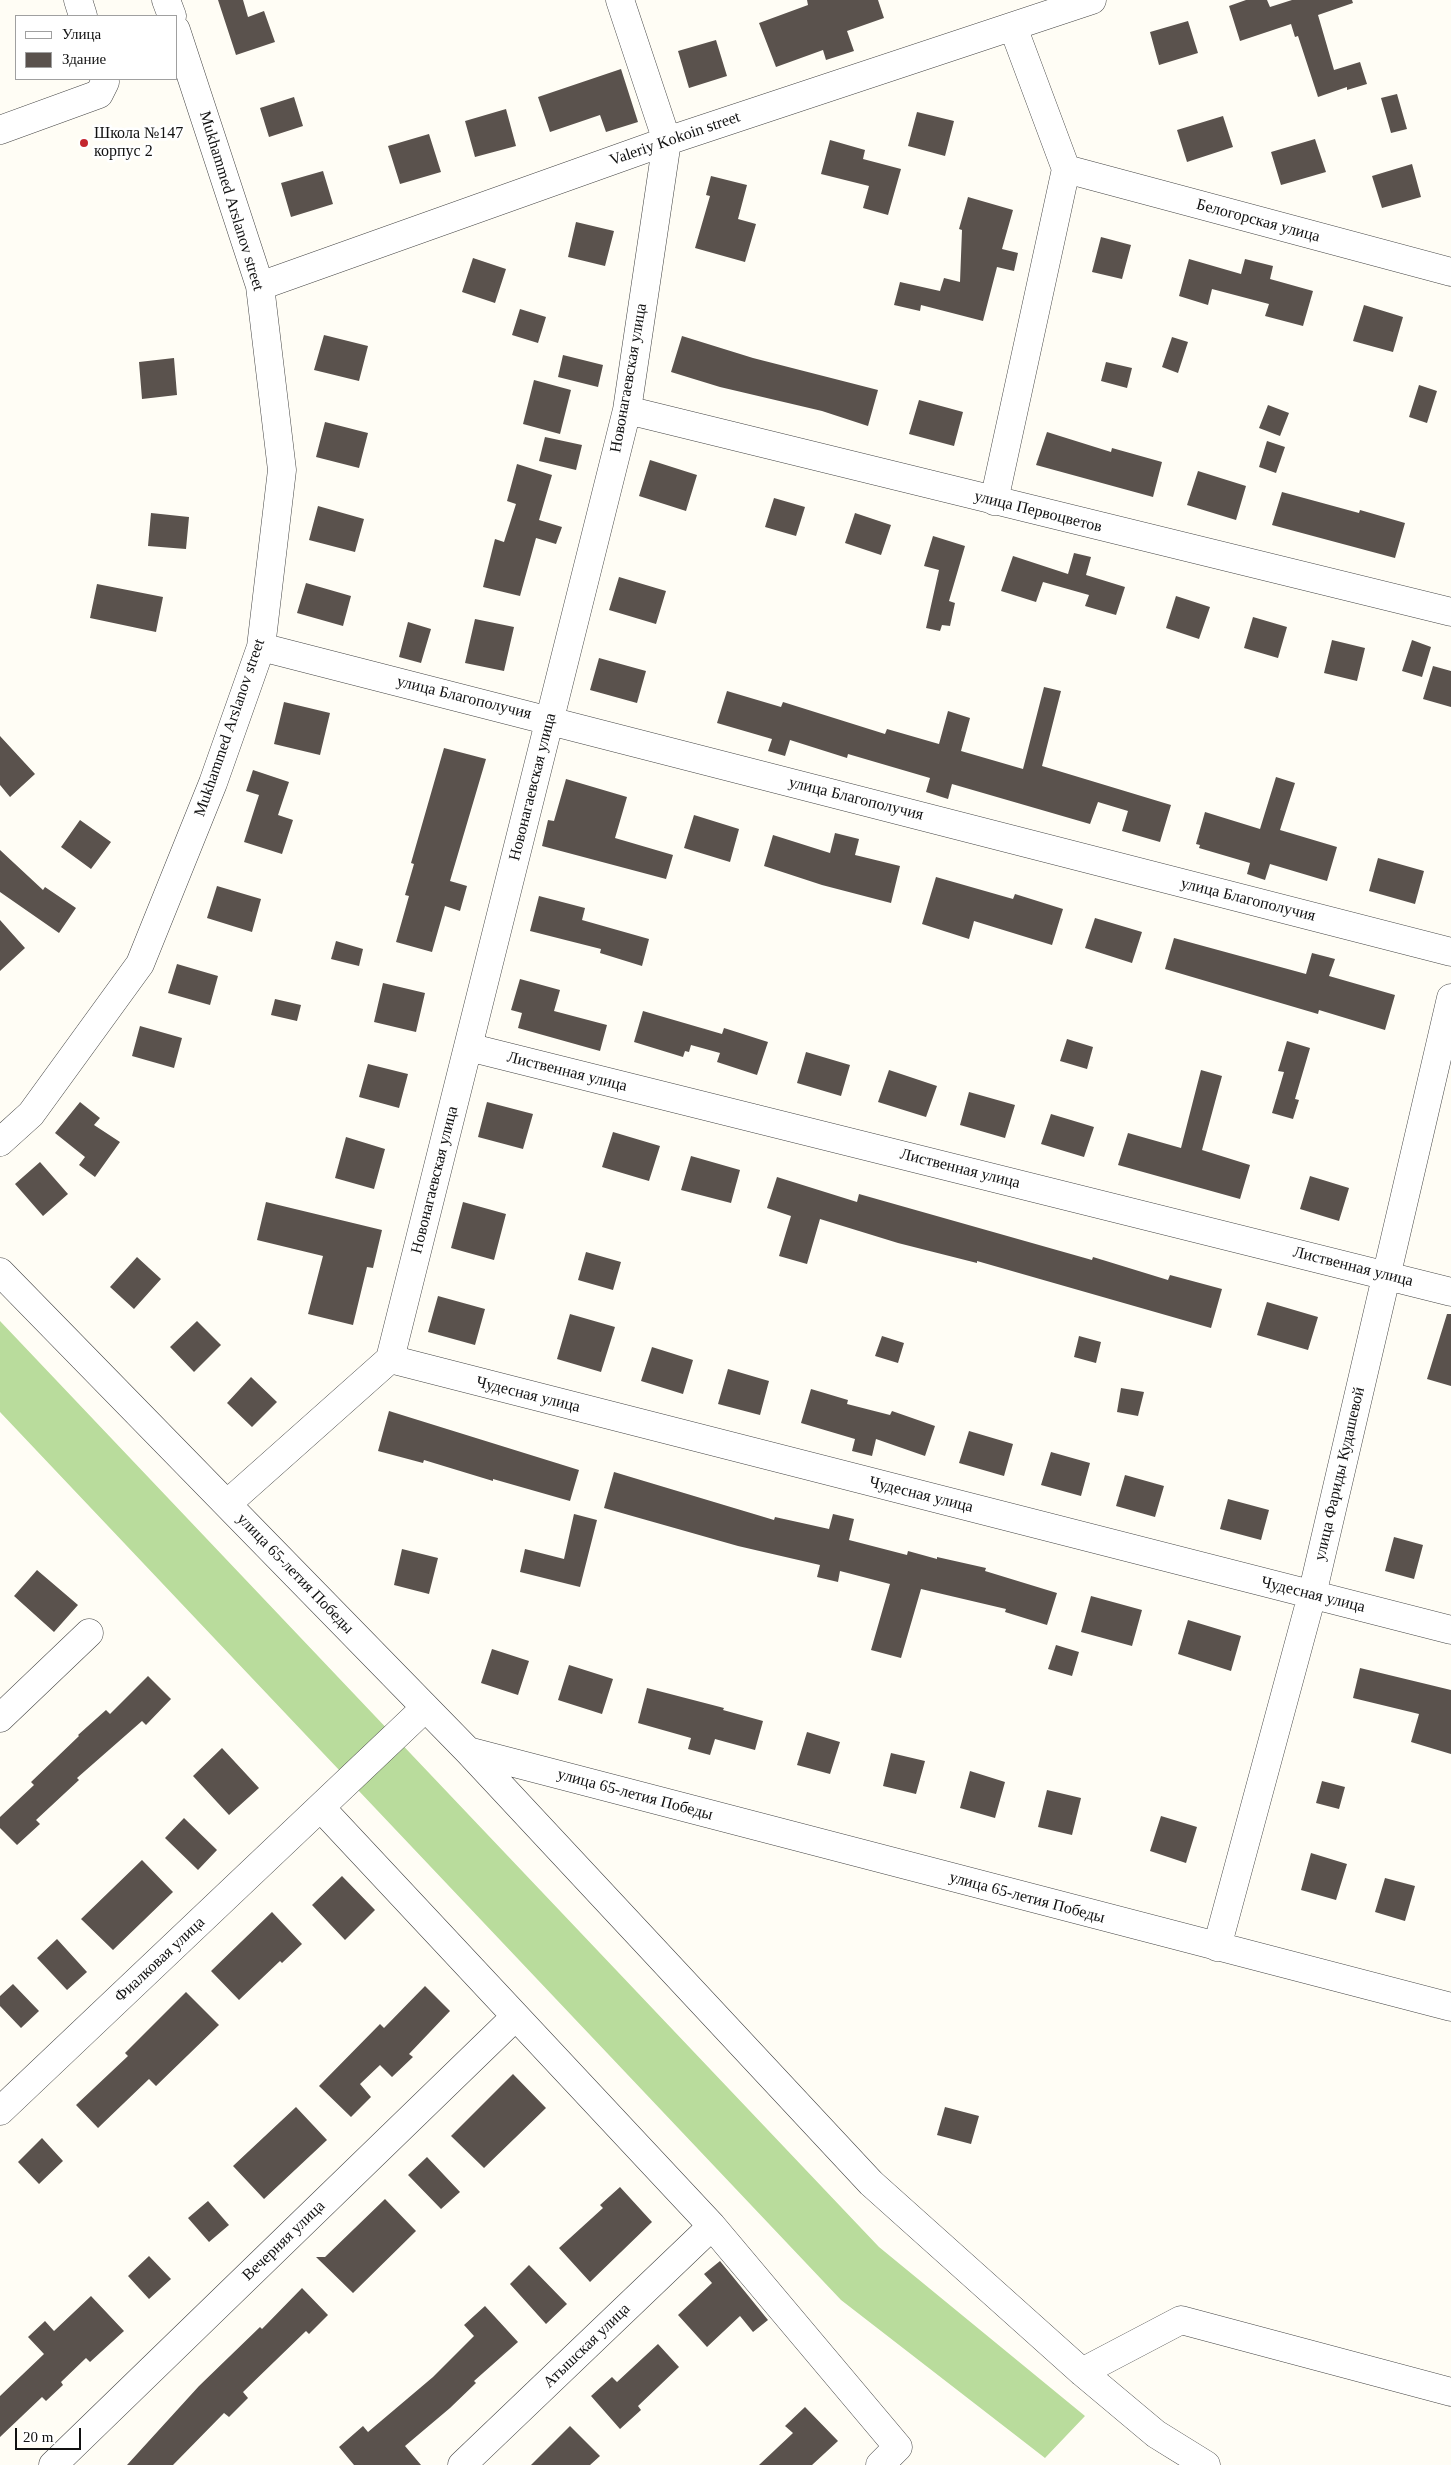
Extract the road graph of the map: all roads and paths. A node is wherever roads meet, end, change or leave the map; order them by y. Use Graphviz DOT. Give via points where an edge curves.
graph roads {
  1 [pos="78,0"];
  2 [pos="166,0"];
  3 [pos="620,0"];
  4 [pos="1092,0"];
  5 [pos="84,15"];
  6 [pos="172,15"];
  7 [pos="1013,26"];
  8 [pos="178,36"];
  9 [pos="104,80"];
  10 [pos="0,130"];
  11 [pos="667,140"];
  12 [pos="1066,169"];
  13 [pos="1451,272"];
  14 [pos="260,286"];
  15 [pos="626,410"];
  16 [pos="994,501"];
  17 [pos="1451,612"];
  18 [pos="261,647"];
  19 [pos="549,720"];
  20 [pos="1451,952"];
  21 [pos="1451,998"];
  22 [pos="468,1047"];
  23 [pos="0,1142"];
  24 [pos="0,1272"];
  25 [pos="1386,1275"];
  26 [pos="1451,1292"];
  27 [pos="390,1359"];
  28 [pos="227,1504"];
  29 [pos="1312,1595"];
  30 [pos="1451,1630"];
  31 [pos="89,1633"];
  32 [pos="425,1708"];
  33 [pos="0,1718"];
  34 [pos="468,1751"];
  35 [pos="321,1808"];
  36 [pos="1217,1948"];
  37 [pos="1451,2007"];
  38 [pos="514,2018"];
  39 [pos="0,2111"];
  40 [pos="712,2226"];
  41 [pos="1082,2372"];
  42 [pos="1451,2392"];
  43 [pos="53,2465"];
  44 [pos="462,2465"];
  45 [pos="880,2465"];
  46 [pos="1206,2465"];
  1 -- 5 [label="street"];
  2 -- 6 [label="street"];
  3 -- 11 [label="street, Новонагаевская улица"];
  4 -- 7 [label="street, Valeriy Kokoin street"];
  7 -- 11 [label="street, Valeriy Kokoin street"];
  7 -- 12 [label="street"];
  8 -- 14 [label="street, Mukhammed Arslanov street"];
  9 -- 10 [label="street" via="99,94"];
  11 -- 14 [label="street, Valeriy Kokoin street"];
  11 -- 15 [label="street, Новонагаевская улица"];
  12 -- 13 [label="street, Белогорская улица"];
  12 -- 16 [label="street"];
  14 -- 18 [label="street, Mukhammed Arslanov street" via="282,470"];
  15 -- 16 [label="street, улица Первоцветов"];
  15 -- 19 [label="street, Новонагаевская улица"];
  16 -- 17 [label="street, улица Первоцветов"];
  18 -- 19 [label="street, улица Благополучия"];
  18 -- 23 [label="street, Mukhammed Arslanov street" via="213,783 140,964 31,1114"];
  19 -- 20 [label="street, улица Благополучия"];
  19 -- 22 [label="street, Новонагаевская улица"];
  21 -- 25 [label="street, улица Фариды Кудашевой"];
  22 -- 25 [label="street, Лиственная улица"];
  22 -- 27 [label="street, Новонагаевская улица"];
  24 -- 28 [label="street, улица 65-летия Победы"];
  25 -- 26 [label="street, Лиственная улица"];
  25 -- 29 [label="street, улица Фариды Кудашевой"];
  27 -- 28 [label="street"];
  27 -- 29 [label="street, Чудесная улица"];
  28 -- 32 [label="street, улица 65-летия Победы"];
  29 -- 30 [label="street, Чудесная улица"];
  29 -- 36 [label="street, улица Фариды Кудашевой"];
  31 -- 33 [label="street"];
  32 -- 34 [label="street, улица 65-летия Победы"];
  32 -- 35 [label="street, Фиалковая улица"];
  34 -- 36 [label="street, улица 65-летия Победы"];
  34 -- 41 [label="street" via="871,2183"];
  35 -- 38 [label="street"];
  35 -- 39 [label="street, Фиалковая улица"];
  36 -- 37 [label="street, улица 65-летия Победы"];
  38 -- 40 [label="street"];
  38 -- 43 [label="street, Вечерняя улица"];
  40 -- 44 [label="street, Атышская улица"];
  40 -- 45 [label="street" via="898,2447"];
  41 -- 42 [label="street" via="1181,2320"];
  41 -- 46 [label="street" via="1156,2434"];
}
